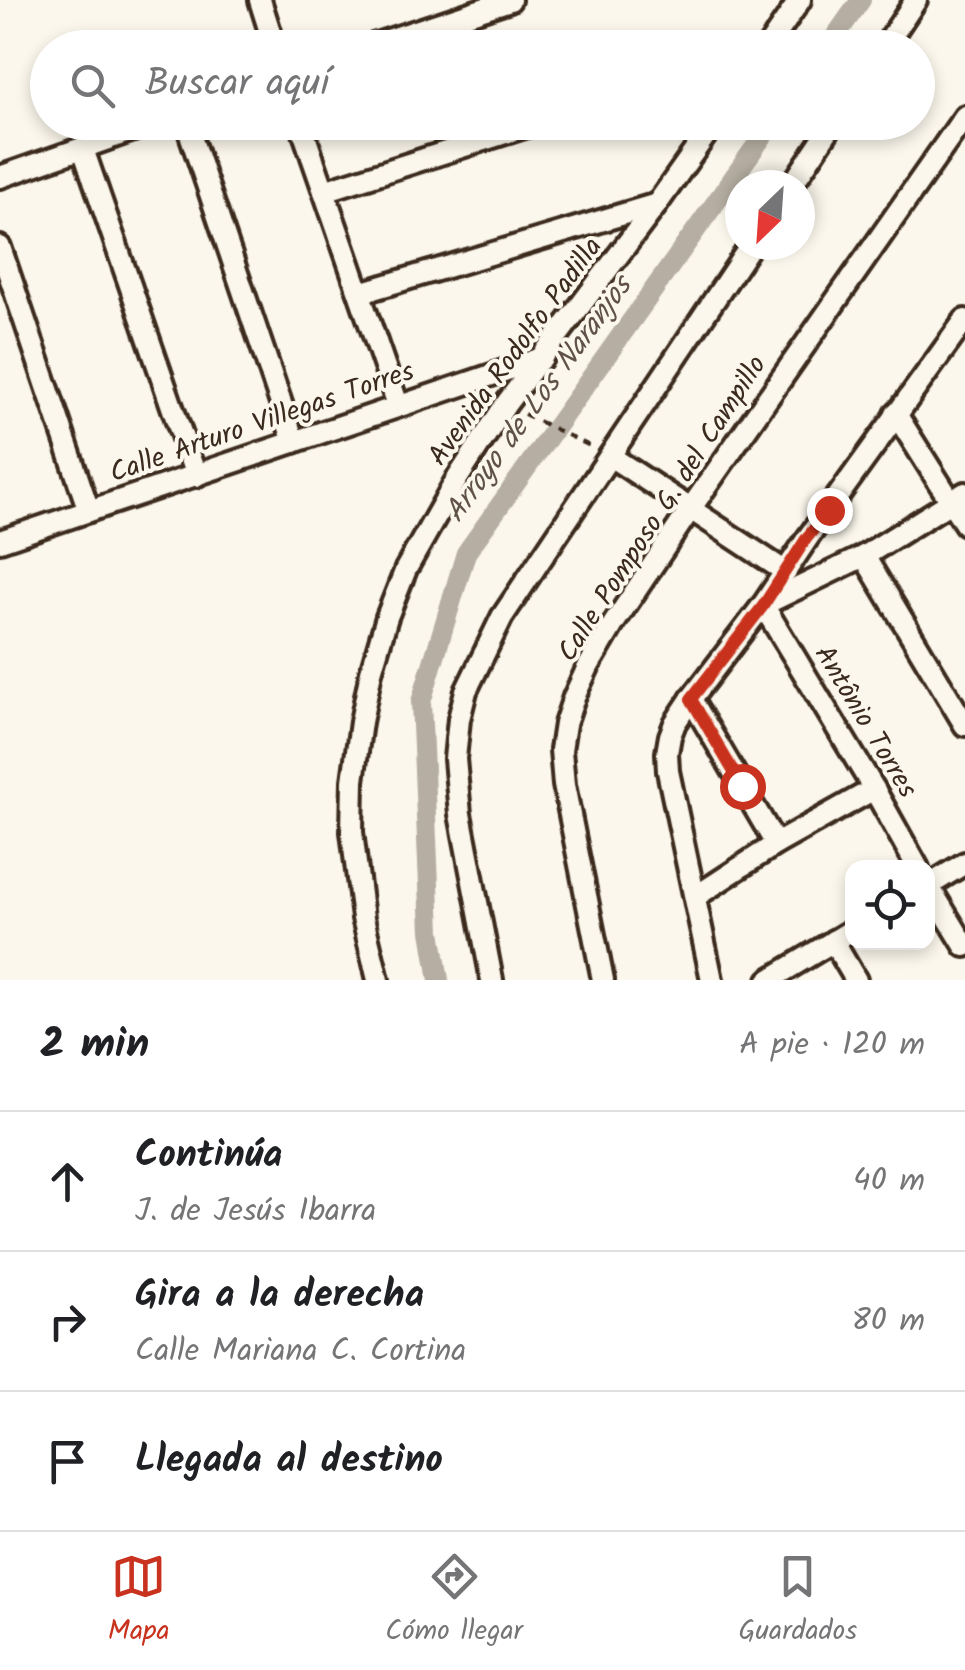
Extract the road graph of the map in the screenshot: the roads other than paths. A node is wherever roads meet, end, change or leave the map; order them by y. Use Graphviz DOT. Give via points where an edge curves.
graph roads {
  1 [pos="260,0"];
  2 [pos="510,0"];
  3 [pos="800,0"];
  4 [pos="916,0"];
  5 [pos="269,30"];
  6 [pos="419,30"];
  7 [pos="779,30"];
  8 [pos="896,30"];
  9 [pos="965,116"];
  10 [pos="107,140"];
  11 [pos="192,140"];
  12 [pos="306,140"];
  13 [pos="484,140"];
  14 [pos="702,140"];
  15 [pos="822,140"];
  16 [pos="82,149"];
  17 [pos="802,170"];
  18 [pos="0,177"];
  19 [pos="324,191"];
  20 [pos="658,204"];
  21 [pos="0,247"];
  22 [pos="742,260"];
  23 [pos="360,293"];
  24 [pos="965,321"];
  25 [pos="542,358"];
  26 [pos="398,405"];
  27 [pos="896,414"];
  28 [pos="294,442"];
  29 [pos="610,456"];
  30 [pos="196,476"];
  31 [pos="958,497"];
  32 [pos="691,508"];
  33 [pos="89,510"];
  34 [pos="965,524"];
  35 [pos="0,541"];
  36 [pos="864,556"];
  37 [pos="786,572"];
  38 [pos="763,606"];
  39 [pos="691,699"];
  40 [pos="965,725"];
  41 [pos="874,789"];
  42 [pos="776,844"];
  43 [pos="914,860"];
  44 [pos="965,863"];
  45 [pos="935,882"];
  46 [pos="695,897"];
  47 [pos="935,897"];
  48 [pos="845,934"];
  49 [pos="833,941"];
  50 [pos="965,946"];
  51 [pos="378,980"];
  52 [pos="492,980"];
  53 [pos="603,980"];
  54 [pos="712,980"];
  55 [pos="768,980"];
  56 [pos="856,980"];
  1 -- 5 [label="street"];
  2 -- 6 [label="street"];
  3 -- 7 [label="street"];
  4 -- 8 [label="street"];
  9 -- 32 [label="street, Calle Pomposo G. del Campillo"];
  10 -- 16 [label="street"];
  11 -- 28 [label="street"];
  12 -- 19 [label="street"];
  13 -- 19 [label="street"];
  14 -- 20 [label="street, Avenida Rodolfo Padilla"];
  15 -- 17 [label="street"];
  16 -- 18 [label="street"];
  16 -- 30 [label="street"];
  19 -- 23 [label="street"];
  20 -- 23 [label="street"];
  20 -- 25 [label="street, Avenida Rodolfo Padilla"];
  21 -- 33 [label="street"];
  22 -- 29 [label="street"];
  23 -- 26 [label="street"];
  24 -- 27 [label="street"];
  25 -- 26 [label="street, Calle Arturo Villegas Torres"];
  25 -- 51 [label="street, Avenida Rodolfo Padilla" via="457,480 406,569 371,672 360,722 352,832"];
  26 -- 28 [label="street, Calle Arturo Villegas Torres"];
  27 -- 31 [label="street"];
  27 -- 37 [label="street"];
  28 -- 30 [label="street, Calle Arturo Villegas Torres"];
  29 -- 32 [label="street"];
  29 -- 52 [label="street" via="502,617 459,719 460,814"];
  30 -- 33 [label="street, Calle Arturo Villegas Torres"];
  31 -- 34 [label="street"];
  31 -- 36 [label="street"];
  32 -- 37 [label="street"];
  32 -- 53 [label="street, Calle Pomposo G. del Campillo" via="588,667 565,724 564,785"];
  33 -- 35 [label="street, Calle Arturo Villegas Torres"];
  36 -- 38 [label="street"];
  36 -- 40 [label="street"];
  37 -- 38 [label="street"];
  38 -- 39 [label="street"];
  38 -- 41 [label="street, Antônio Torres"];
  39 -- 42 [label="street"];
  39 -- 46 [label="street" via="667,753"];
  41 -- 42 [label="street"];
  41 -- 43 [label="street, Antônio Torres"];
  42 -- 46 [label="street"];
  44 -- 45 [label="street"];
  46 -- 54 [label="street"];
  47 -- 50 [label="street"];
  48 -- 49 [label="street"];
  49 -- 55 [label="street"];
  49 -- 56 [label="street"];
}
